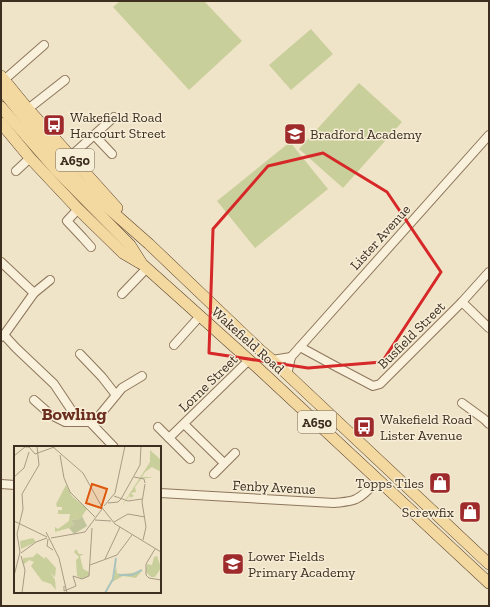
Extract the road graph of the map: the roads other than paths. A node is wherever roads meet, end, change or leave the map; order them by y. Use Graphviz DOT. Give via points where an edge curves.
graph roads {
  1 [pos="44,44"];
  2 [pos="64,80"];
  3 [pos="2,81"];
  4 [pos="1,107"];
  5 [pos="28,109"];
  6 [pos="114,117"];
  7 [pos="1,123"];
  8 [pos="94,135"];
  9 [pos="489,135"];
  10 [pos="112,155"];
  11 [pos="71,156"];
  12 [pos="30,158"];
  13 [pos="16,171"];
  14 [pos="78,209"];
  15 [pos="149,244"];
  16 [pos="91,247"];
  17 [pos="1,262"];
  18 [pos="145,266"];
  19 [pos="489,272"];
  20 [pos="50,280"];
  21 [pos="34,293"];
  22 [pos="122,294"];
  23 [pos="462,302"];
  24 [pos="200,316"];
  25 [pos="489,328"];
  26 [pos="3,336"];
  27 [pos="174,346"];
  28 [pos="300,346"];
  29 [pos="80,354"];
  30 [pos="290,357"];
  31 [pos="249,360"];
  32 [pos="272,360"];
  33 [pos="287,375"];
  34 [pos="142,376"];
  35 [pos="116,395"];
  36 [pos="34,400"];
  37 [pos="462,403"];
  38 [pos="90,422"];
  39 [pos="184,424"];
  40 [pos="489,424"];
  41 [pos="158,428"];
  42 [pos="169,438"];
  43 [pos="113,446"];
  44 [pos="235,452"];
  45 [pos="190,459"];
  46 [pos="224,464"];
  47 [pos="214,474"];
  48 [pos="378,479"];
  49 [pos="1,484"];
  50 [pos="14,485"];
  51 [pos="161,493"];
  52 [pos="489,564"];
  53 [pos="489,583"];
  1 -- 3 [label="street"];
  2 -- 5 [label="street"];
  3 -- 5 [label="main road, A650"];
  3 -- 15 [label="main road, Wakefield Road / A650" via="39,136 81,184"];
  4 -- 18 [label="main road, Wakefield Road / A650" via="56,170 130,245"];
  5 -- 11 [label="main road, A650"];
  6 -- 8 [label="street"];
  7 -- 12 [label="main road"];
  8 -- 10 [label="street"];
  8 -- 11 [label="street"];
  9 -- 28 [label="street, Lister Avenue"];
  11 -- 15 [label="main road, A650"];
  12 -- 13 [label="street"];
  12 -- 14 [label="main road"];
  14 -- 16 [label="street" via="67,221"];
  14 -- 18 [label="main road" via="122,253"];
  15 -- 32 [label="main road, Wakefield Road / A650"];
  17 -- 21 [label="street"];
  18 -- 22 [label="street"];
  18 -- 24 [label="main road, Wakefield Road / A650"];
  19 -- 23 [label="street, Busfield Street"];
  20 -- 21 [label="street"];
  21 -- 26 [label="street"];
  23 -- 25 [label="street"];
  23 -- 28 [label="street, Busfield Street" via="380,384 373,386"];
  24 -- 27 [label="street"];
  24 -- 31 [label="main road, Wakefield Road / A650"];
  26 -- 38 [label="street" via="54,384 74,414"];
  28 -- 30 [label="street, Lister Avenue"];
  29 -- 35 [label="street"];
  30 -- 32 [label="street"];
  30 -- 33 [label="street"];
  31 -- 39 [label="street, Lorne Street"];
  31 -- 48 [label="main road, Wakefield Road / A650"];
  32 -- 33 [label="main road, Wakefield Road / A650"];
  33 -- 52 [label="main road, Wakefield Road / A650"];
  34 -- 35 [label="street" via="122,388"];
  35 -- 38 [label="street" via="99,416"];
  36 -- 38 [label="street" via="51,415 65,422"];
  37 -- 40 [label="street"];
  38 -- 43 [label="street"];
  39 -- 42 [label="street, Lorne Street"];
  39 -- 46 [label="street, Lorne Street"];
  41 -- 42 [label="street"];
  42 -- 45 [label="street"];
  44 -- 46 [label="street"];
  46 -- 47 [label="street"];
  48 -- 51 [label="street, Fenby Avenue" via="357,499 334,503"];
  48 -- 53 [label="main road, Wakefield Road / A650"];
  49 -- 50 [label="street"];
}
